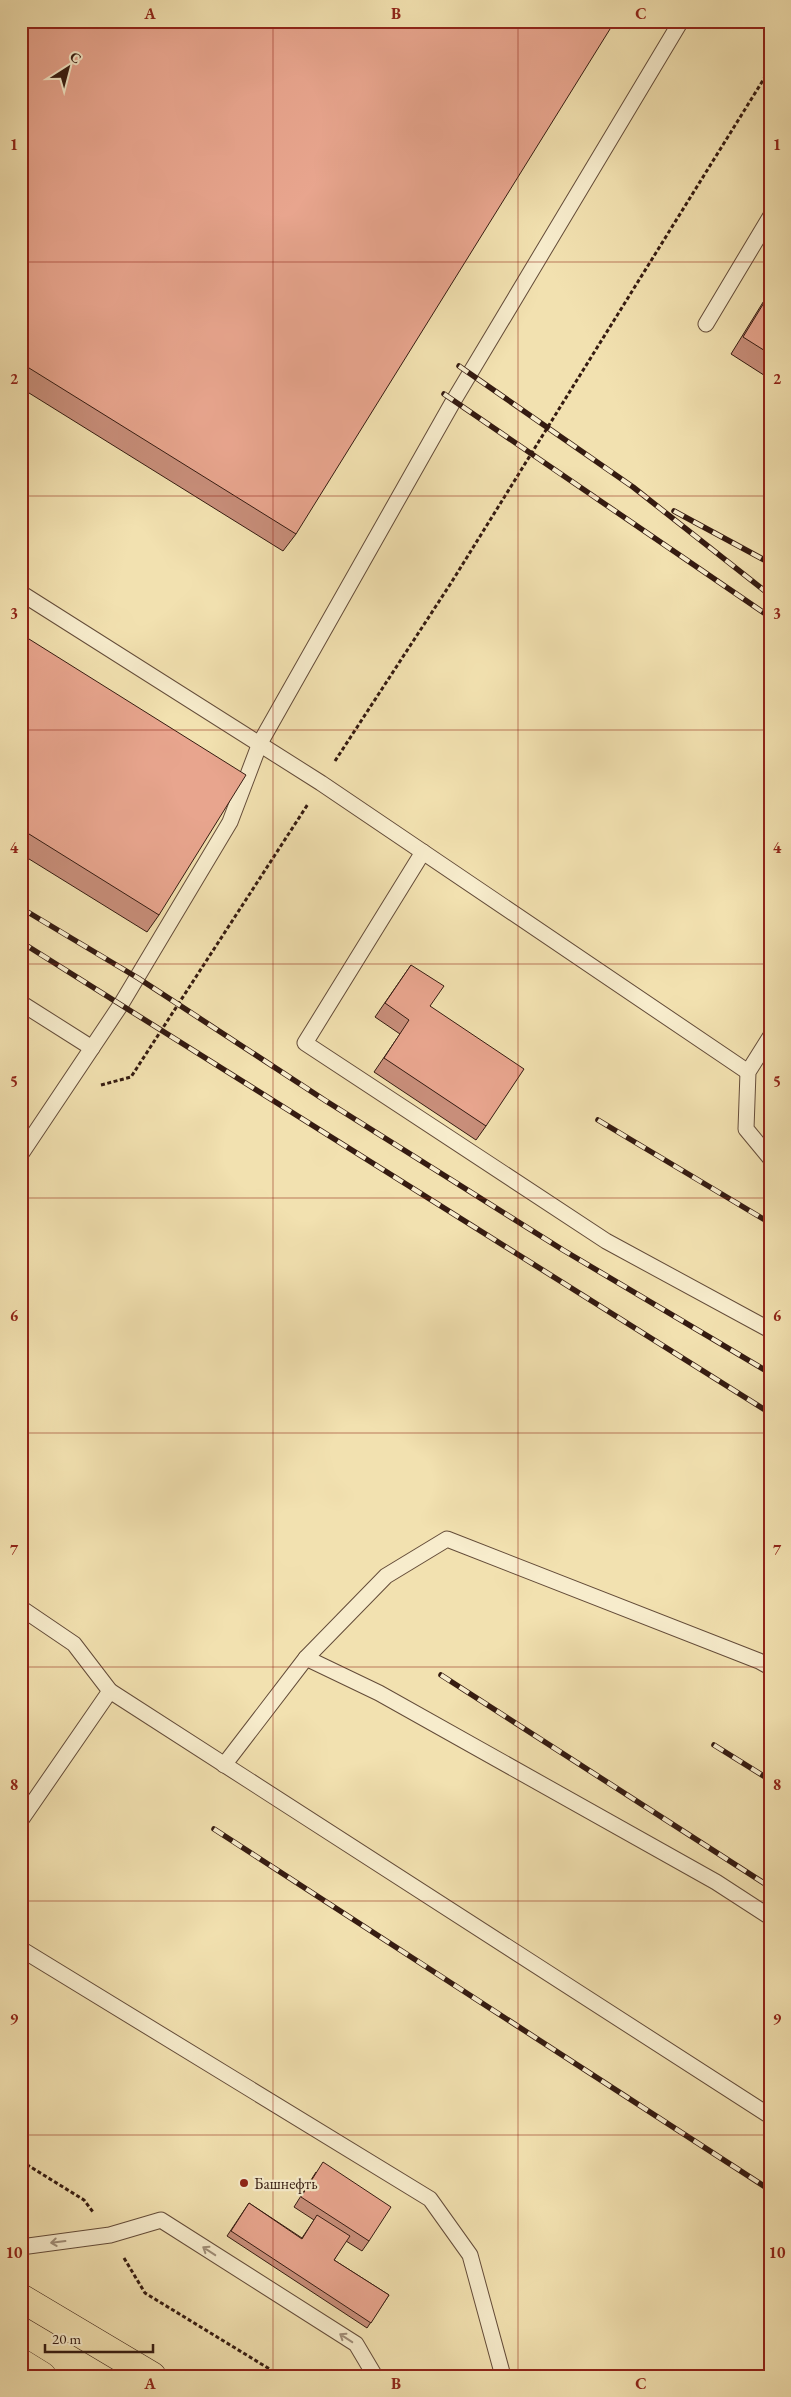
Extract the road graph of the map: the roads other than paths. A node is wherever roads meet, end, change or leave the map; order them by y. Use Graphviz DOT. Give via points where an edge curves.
graph roads {
  1 [pos="681,21"];
  2 [pos="770,217"];
  3 [pos="706,324"];
  4 [pos="21,593"];
  5 [pos="260,743"];
  6 [pos="423,852"];
  7 [pos="21,1003"];
  8 [pos="770,1037"];
  9 [pos="92,1048"];
  10 [pos="748,1072"];
  11 [pos="21,1154"];
  12 [pos="770,1158"];
  13 [pos="770,1330"];
  14 [pos="21,1608"];
  15 [pos="306,1658"];
  16 [pos="770,1667"];
  17 [pos="110,1692"];
  18 [pos="224,1765"];
  19 [pos="21,1820"];
  20 [pos="770,1917"];
  21 [pos="21,1949"];
  22 [pos="770,2116"];
  23 [pos="21,2247"];
  24 [pos="21,2298"];
  25 [pos="21,2363"];
  26 [pos="42,2376"];
  27 [pos="152,2376"];
  28 [pos="375,2376"];
  29 [pos="503,2376"];
  1 -- 5 [label="lane" via="454,400"];
  2 -- 3 [label="lane"];
  4 -- 5 [label="lane"];
  5 -- 6 [label="lane"];
  5 -- 9 [label="lane" via="230,822 138,978"];
  6 -- 10 [label="lane"];
  6 -- 13 [label="lane" via="305,1043 606,1240"];
  7 -- 9 [label="lane"];
  8 -- 10 [label="lane"];
  9 -- 11 [label="lane"];
  10 -- 12 [label="lane" via="746,1129"];
  14 -- 17 [label="lane" via="74,1644"];
  15 -- 16 [label="lane" via="386,1576 447,1539"];
  15 -- 18 [label="lane"];
  15 -- 20 [label="lane" via="379,1693 664,1852"];
  17 -- 18 [label="lane"];
  17 -- 19 [label="lane"];
  18 -- 22 [label="lane"];
  21 -- 29 [label="lane" via="430,2199 470,2255"];
  28 -- 23 [label="lane, one-way" via="356,2344 161,2220 110,2235"];
  24 -- 27 [label="main road"];
  25 -- 26 [label="main road"];
}
